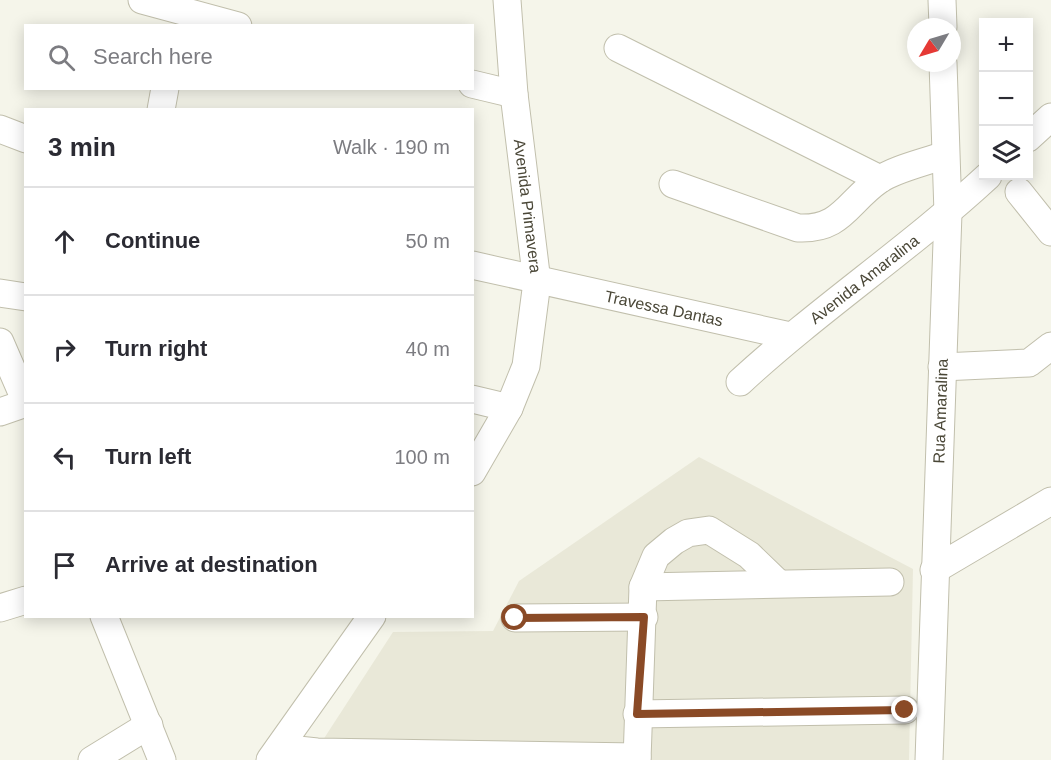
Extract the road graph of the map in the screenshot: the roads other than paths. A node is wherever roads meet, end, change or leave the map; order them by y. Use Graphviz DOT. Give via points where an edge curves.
graph roads {
  1 [pos="142,0"];
  2 [pos="507,0"];
  3 [pos="942,0"];
  4 [pos="943,18"];
  5 [pos="182,19"];
  6 [pos="222,24"];
  7 [pos="618,48"];
  8 [pos="943,72"];
  9 [pos="474,84"];
  10 [pos="165,90"];
  11 [pos="514,94"];
  12 [pos="161,108"];
  13 [pos="1051,117"];
  14 [pos="0,129"];
  15 [pos="1033,134"];
  16 [pos="24,138"];
  17 [pos="944,155"];
  18 [pos="880,179"];
  19 [pos="984,180"];
  20 [pos="673,184"];
  21 [pos="1019,192"];
  22 [pos="948,213"];
  23 [pos="1051,232"];
  24 [pos="474,266"];
  25 [pos="537,282"];
  26 [pos="0,293"];
  27 [pos="24,297"];
  28 [pos="790,336"];
  29 [pos="0,342"];
  30 [pos="1051,346"];
  31 [pos="942,367"];
  32 [pos="740,382"];
  33 [pos="24,398"];
  34 [pos="474,399"];
  35 [pos="24,404"];
  36 [pos="509,408"];
  37 [pos="0,412"];
  38 [pos="474,469"];
  39 [pos="1051,501"];
  40 [pos="934,570"];
  41 [pos="890,582"];
  42 [pos="778,583"];
  43 [pos="643,587"];
  44 [pos="24,601"];
  45 [pos="0,608"];
  46 [pos="644,617"];
  47 [pos="118,618"];
  48 [pos="371,618"];
  49 [pos="515,618"];
  50 [pos="905,710"];
  51 [pos="637,714"];
  52 [pos="149,725"];
  53 [pos="275,754"];
  54 [pos="637,759"];
  55 [pos="92,760"];
  56 [pos="162,760"];
  57 [pos="930,760"];
  1 -- 5 [label="street"];
  2 -- 11 [label="street, Avenida Primavera"];
  3 -- 4 [label="street"];
  5 -- 6 [label="street"];
  7 -- 18 [label="street"];
  8 -- 17 [label="street, Rua Amaralina"];
  9 -- 11 [label="street"];
  10 -- 12 [label="street"];
  11 -- 25 [label="street, Avenida Primavera"];
  13 -- 15 [label="street"];
  14 -- 16 [label="street"];
  17 -- 18 [label="street"];
  17 -- 22 [label="street, Rua Amaralina"];
  18 -- 20 [label="street" via="837,218 818,229 798,228"];
  19 -- 22 [label="street, Avenida Amaralina"];
  21 -- 23 [label="street"];
  22 -- 28 [label="street, Avenida Amaralina"];
  22 -- 31 [label="street, Rua Amaralina"];
  24 -- 25 [label="street, Travessa Dantas"];
  25 -- 28 [label="street, Travessa Dantas"];
  25 -- 36 [label="street, Avenida Primavera" via="526,366"];
  26 -- 27 [label="street"];
  28 -- 32 [label="street, Avenida Amaralina"];
  29 -- 33 [label="street"];
  30 -- 31 [label="street" via="1029,363"];
  31 -- 40 [label="street, Rua Amaralina"];
  34 -- 36 [label="street"];
  35 -- 37 [label="street"];
  36 -- 38 [label="street, Avenida Primavera"];
  39 -- 40 [label="street"];
  40 -- 57 [label="street, Rua Amaralina"];
  41 -- 42 [label="street"];
  42 -- 43 [label="street"];
  42 -- 43 [label="street" via="749,555 709,530 688,532 656,556"];
  43 -- 46 [label="street"];
  44 -- 45 [label="street"];
  46 -- 49 [label="street"];
  46 -- 51 [label="street"];
  47 -- 52 [label="street"];
  48 -- 53 [label="street"];
  50 -- 51 [label="street"];
  51 -- 54 [label="street"];
  52 -- 55 [label="street"];
  52 -- 56 [label="street"];
  53 -- 54 [label="street"];
}
